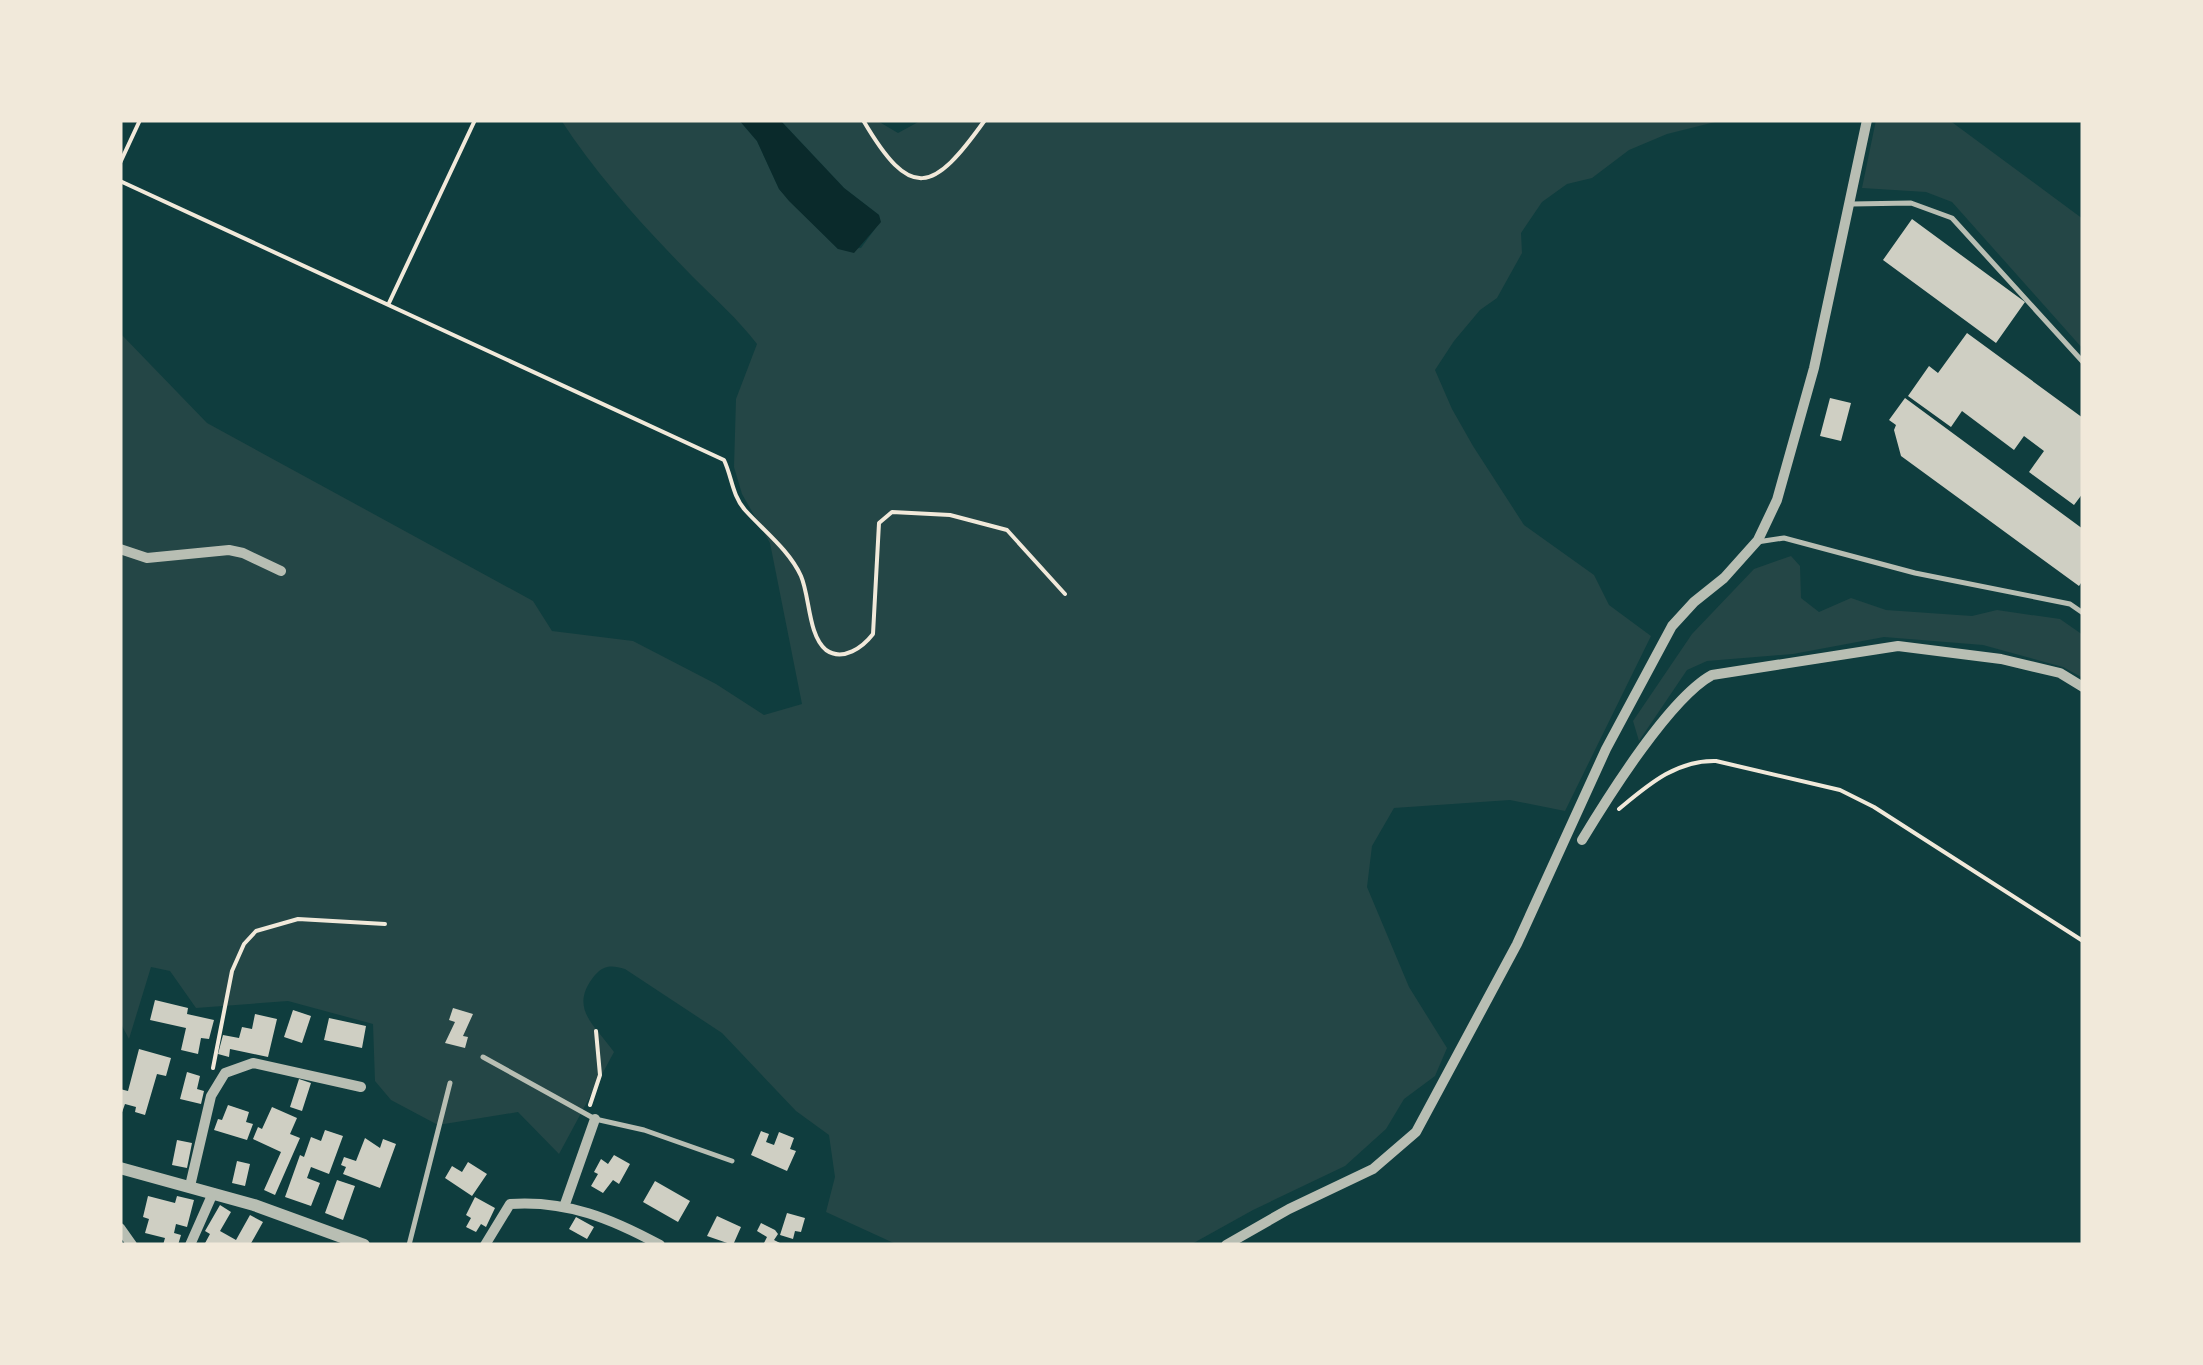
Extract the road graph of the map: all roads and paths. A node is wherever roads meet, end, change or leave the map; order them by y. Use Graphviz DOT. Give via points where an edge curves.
graph roads {
  1 [pos="140,120"];
  2 [pos="475,120"];
  3 [pos="863,120"];
  4 [pos="984,120"];
  5 [pos="1867,120"];
  6 [pos="120,163"];
  7 [pos="120,181"];
  8 [pos="1850,204"];
  9 [pos="389,303"];
  10 [pos="2083,362"];
  11 [pos="1755,542"];
  12 [pos="120,549"];
  13 [pos="281,572"];
  14 [pos="1066,594"];
  15 [pos="2083,613"];
  16 [pos="2083,686"];
  17 [pos="1609,818"];
  18 [pos="1582,840"];
  19 [pos="384,924"];
  20 [pos="2083,940"];
  21 [pos="596,1031"];
  22 [pos="482,1057"];
  23 [pos="217,1082"];
  24 [pos="450,1083"];
  25 [pos="361,1086"];
  26 [pos="590,1116"];
  27 [pos="732,1160"];
  28 [pos="120,1168"];
  29 [pos="190,1186"];
  30 [pos="214,1193"];
  31 [pos="564,1207"];
  32 [pos="120,1228"];
  33 [pos="132,1245"];
  34 [pos="190,1245"];
  35 [pos="364,1245"];
  36 [pos="408,1245"];
  37 [pos="485,1245"];
  38 [pos="660,1245"];
  39 [pos="1226,1245"];
  1 -- 6 [label="path"];
  2 -- 9 [label="path"];
  3 -- 4 [label="path" via="912,179 932,177 954,160"];
  5 -- 8 [label="street"];
  7 -- 9 [label="path"];
  8 -- 10 [label="lane" via="1911,202 1952,218"];
  8 -- 11 [label="street" via="1777,500"];
  9 -- 14 [label="path" via="724,460 742,508 802,577 818,636 837,654 852,652 873,634 879,523 892,512 950,515 1007,530"];
  11 -- 15 [label="lane" via="1784,538 1914,574 2070,604"];
  11 -- 39 [label="street" via="1672,626 1656,653 1517,944 1416,1132 1373,1169"];
  12 -- 13 [label="street" via="148,558 230,550"];
  16 -- 18 [label="street" via="2060,673 2001,659 1898,646 1712,675 1697,683 1646,745"];
  17 -- 20 [label="path" via="1649,784 1697,760 1840,790"];
  19 -- 23 [label="path" via="298,919 256,931 232,970 213,1052"];
  21 -- 26 [label="path" via="600,1076"];
  22 -- 26 [label="lane"];
  23 -- 25 [label="street" via="253,1063"];
  23 -- 29 [label="street"];
  24 -- 36 [label="lane"];
  26 -- 27 [label="lane"];
  26 -- 31 [label="street"];
  28 -- 29 [label="street"];
  29 -- 30 [label="street"];
  30 -- 34 [label="street"];
  30 -- 35 [label="street"];
  31 -- 37 [label="street" via="510,1204"];
  31 -- 38 [label="street" via="613,1220"];
  32 -- 33 [label="street"];
}
